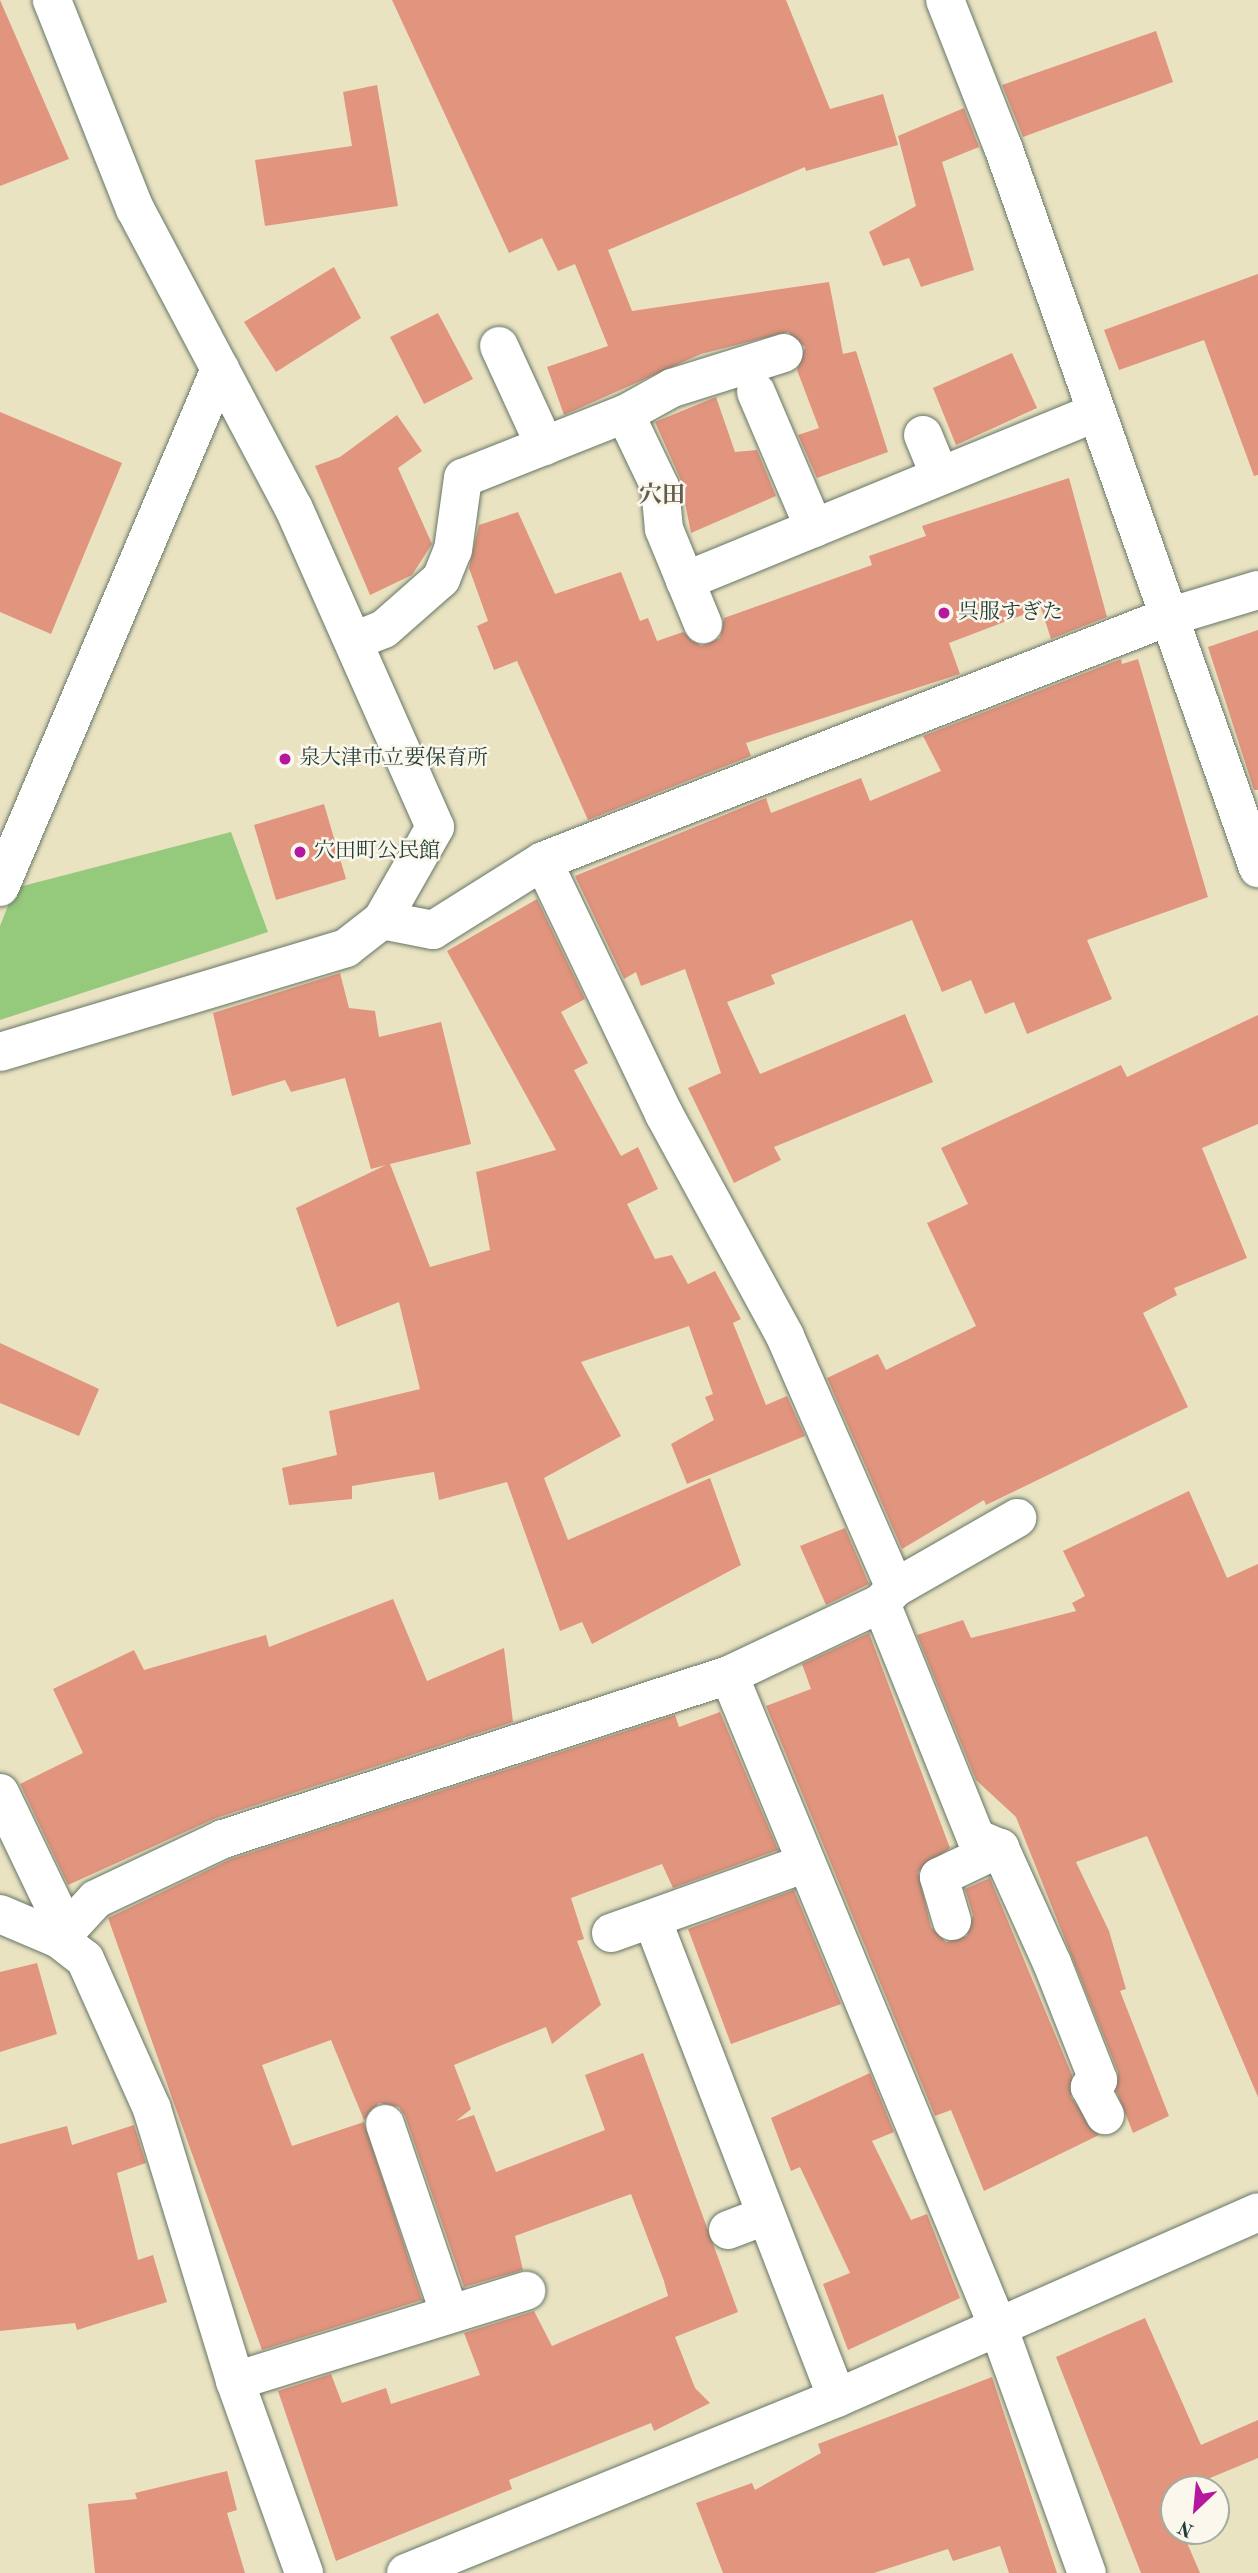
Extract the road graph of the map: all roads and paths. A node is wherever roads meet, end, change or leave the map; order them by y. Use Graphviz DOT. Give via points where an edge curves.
graph roads {
  1 [pos="52,0"];
  2 [pos="945,0"];
  3 [pos="499,346"];
  4 [pos="784,353"];
  5 [pos="220,369"];
  6 [pos="757,392"];
  7 [pos="1095,413"];
  8 [pos="625,414"];
  9 [pos="923,435"];
  10 [pos="545,446"];
  11 [pos="940,476"];
  12 [pos="814,528"];
  13 [pos="685,581"];
  14 [pos="1258,590"];
  15 [pos="1165,618"];
  16 [pos="703,624"];
  17 [pos="354,641"];
  18 [pos="543,861"];
  19 [pos="1258,868"];
  20 [pos="0,887"];
  21 [pos="382,920"];
  22 [pos="0,1052"];
  23 [pos="1017,1518"];
  24 [pos="888,1595"];
  25 [pos="729,1675"];
  26 [pos="0,1793"];
  27 [pos="1000,1848"];
  28 [pos="806,1863"];
  29 [pos="0,1914"];
  30 [pos="652,1919"];
  31 [pos="952,1921"];
  32 [pos="611,1933"];
  33 [pos="59,1939"];
  34 [pos="1105,2115"];
  35 [pos="385,2124"];
  36 [pos="1258,2212"];
  37 [pos="765,2216"];
  38 [pos="728,2231"];
  39 [pos="526,2291"];
  40 [pos="449,2312"];
  41 [pos="999,2329"];
  42 [pos="235,2381"];
  43 [pos="837,2398"];
  44 [pos="304,2573"];
  45 [pos="407,2573"];
  46 [pos="1087,2573"];
  1 -- 5 [label="street" via="135,209"];
  2 -- 7 [label="street"];
  3 -- 10 [label="street"];
  4 -- 8 [label="street" via="672,388"];
  5 -- 17 [label="street"];
  5 -- 20 [label="street"];
  6 -- 12 [label="street"];
  7 -- 11 [label="street"];
  7 -- 15 [label="street"];
  8 -- 10 [label="street"];
  8 -- 13 [label="street" via="660,487 664,529"];
  9 -- 11 [label="street"];
  10 -- 17 [label="street" via="463,478 453,550 441,579 384,629"];
  11 -- 12 [label="street"];
  12 -- 13 [label="street"];
  13 -- 16 [label="street"];
  14 -- 15 [label="street"];
  15 -- 18 [label="street"];
  15 -- 19 [label="street"];
  17 -- 21 [label="street" via="435,827"];
  18 -- 21 [label="street" via="433,930"];
  18 -- 24 [label="street" via="664,1114 785,1336"];
  21 -- 22 [label="street" via="346,948"];
  23 -- 24 [label="street"];
  24 -- 25 [label="street"];
  24 -- 27 [label="street" via="976,1838"];
  25 -- 28 [label="street"];
  25 -- 33 [label="street" via="223,1839 96,1899"];
  26 -- 33 [label="street" via="55,1908"];
  27 -- 31 [label="street" via="939,1877"];
  27 -- 34 [label="street" via="1052,1963 1098,2080 1090,2087"];
  28 -- 30 [label="street"];
  28 -- 41 [label="street"];
  29 -- 33 [label="street"];
  30 -- 32 [label="street"];
  30 -- 37 [label="street"];
  33 -- 42 [label="street" via="85,1959 152,2109"];
  35 -- 40 [label="street"];
  36 -- 41 [label="street"];
  37 -- 38 [label="street"];
  37 -- 43 [label="street"];
  39 -- 40 [label="street"];
  40 -- 42 [label="street"];
  41 -- 43 [label="street"];
  41 -- 46 [label="street"];
  42 -- 44 [label="street"];
  43 -- 45 [label="street"];
}
